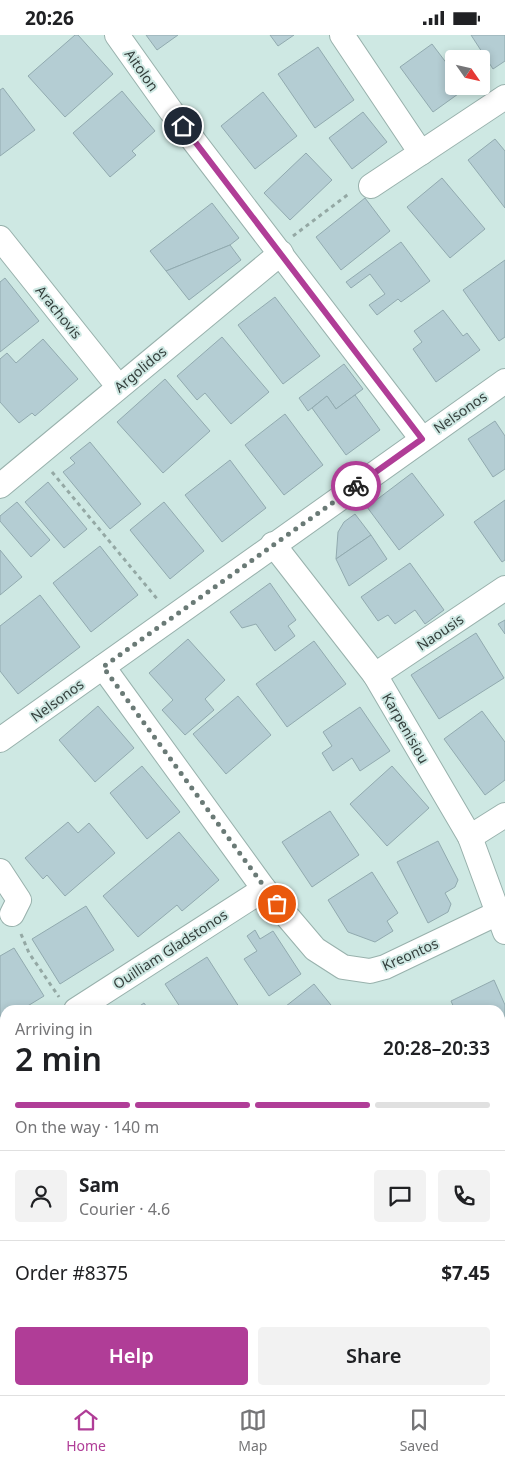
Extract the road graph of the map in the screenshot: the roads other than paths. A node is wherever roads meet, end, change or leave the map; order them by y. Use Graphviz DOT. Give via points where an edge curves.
graph roads {
  1 [pos="117,35"];
  2 [pos="342,35"];
  3 [pos="505,97"];
  4 [pos="421,153"];
  5 [pos="371,187"];
  6 [pos="0,239"];
  7 [pos="279,250"];
  8 [pos="505,381"];
  9 [pos="118,386"];
  10 [pos="422,439"];
  11 [pos="0,486"];
  12 [pos="273,544"];
  13 [pos="505,588"];
  14 [pos="103,667"];
  15 [pos="375,675"];
  16 [pos="0,740"];
  17 [pos="505,815"];
  18 [pos="470,837"];
  19 [pos="0,871"];
  20 [pos="264,889"];
  21 [pos="12,914"];
  22 [pos="502,922"];
  23 [pos="71,1005"];
  1 -- 7 [label="street, Aitolon" via="171,111"];
  2 -- 4 [label="street"];
  3 -- 4 [label="street"];
  4 -- 5 [label="street"];
  6 -- 9 [label="street, Arachovis"];
  7 -- 9 [label="street, Argolidos"];
  7 -- 10 [label="street, Aitolon"];
  8 -- 10 [label="street, Nelsonos"];
  9 -- 11 [label="street, Argolidos"];
  10 -- 12 [label="street, Nelsonos"];
  12 -- 14 [label="street, Nelsonos"];
  12 -- 15 [label="street, Karpenisiou"];
  13 -- 15 [label="street, Naousis"];
  14 -- 16 [label="street, Nelsonos"];
  14 -- 20 [label="street, Kreontos"];
  15 -- 18 [label="street, Karpenisiou"];
  17 -- 18 [label="street"];
  18 -- 22 [label="street, Karpenisiou"];
  19 -- 21 [label="street" via="19,900"];
  20 -- 22 [label="street, Kreontos" via="315,949 343,967 358,970 385,967"];
  20 -- 23 [label="street, Ouilliam Gladstonos"];
}
